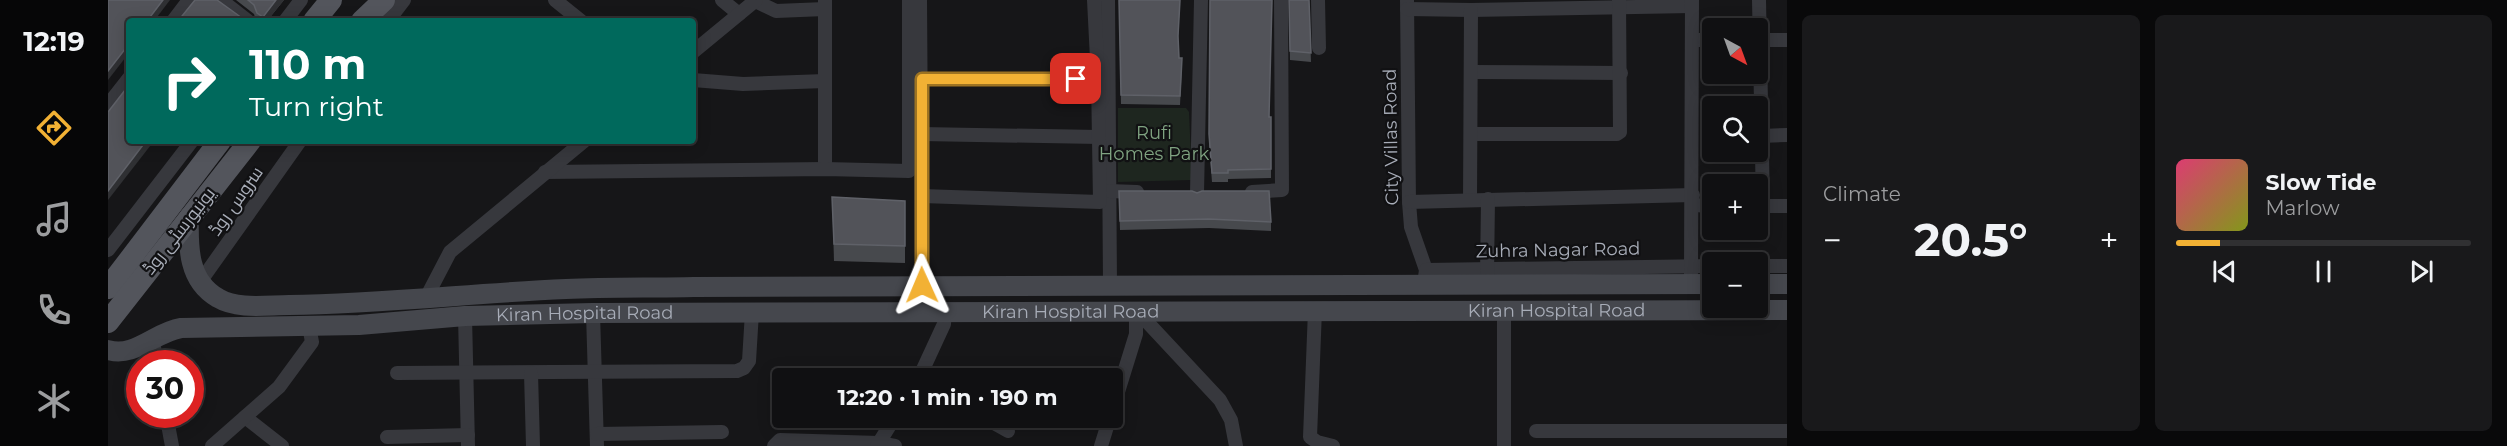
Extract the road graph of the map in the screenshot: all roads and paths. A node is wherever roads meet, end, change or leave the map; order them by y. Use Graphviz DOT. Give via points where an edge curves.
graph roads {
  1 [pos="189,0"];
  2 [pos="221,0"];
  3 [pos="301,0"];
  4 [pos="331,0"];
  5 [pos="384,0"];
  6 [pos="404,0"];
  7 [pos="555,0"];
  8 [pos="722,0"];
  9 [pos="756,0"];
  10 [pos="909,0"];
  11 [pos="920,0"];
  12 [pos="1094,0"];
  13 [pos="1108,0"];
  14 [pos="1201,0"];
  15 [pos="1281,0"];
  16 [pos="1318,0"];
  17 [pos="1759,0"];
  18 [pos="1692,3"];
  19 [pos="825,4"];
  20 [pos="1407,4"];
  21 [pos="1619,4"];
  22 [pos="1471,10"];
  23 [pos="740,14"];
  24 [pos="175,18"];
  25 [pos="244,18"];
  26 [pos="287,18"];
  27 [pos="316,18"];
  28 [pos="365,18"];
  29 [pos="390,18"];
  30 [pos="577,18"];
  31 [pos="1759,18"];
  32 [pos="1692,40"];
  33 [pos="1702,40"];
  34 [pos="1768,40"];
  35 [pos="1787,40"];
  36 [pos="1319,48"];
  37 [pos="696,50"];
  38 [pos="1471,72"];
  39 [pos="1621,73"];
  40 [pos="922,79"];
  41 [pos="1098,79"];
  42 [pos="696,80"];
  43 [pos="825,81"];
  44 [pos="126,82"];
  45 [pos="108,105"];
  46 [pos="921,134"];
  47 [pos="1471,134"];
  48 [pos="1787,135"];
  49 [pos="1768,136"];
  50 [pos="1099,137"];
  51 [pos="190,144"];
  52 [pos="218,144"];
  53 [pos="248,144"];
  54 [pos="298,144"];
  55 [pos="580,144"];
  56 [pos="825,169"];
  57 [pos="545,172"];
  58 [pos="1109,191"];
  59 [pos="1153,192"];
  60 [pos="1198,192"];
  61 [pos="1233,192"];
  62 [pos="922,196"];
  63 [pos="1470,199"];
  64 [pos="1488,199"];
  65 [pos="1693,200"];
  66 [pos="1409,202"];
  67 [pos="1702,203"];
  68 [pos="1768,206"];
  69 [pos="1787,206"];
  70 [pos="189,217"];
  71 [pos="108,250"];
  72 [pos="1768,266"];
  73 [pos="1787,266"];
  74 [pos="1702,270"];
  75 [pos="1691,275"];
  76 [pos="1487,276"];
  77 [pos="1425,277"];
  78 [pos="1702,280"];
  79 [pos="200,282"];
  80 [pos="1768,284"];
  81 [pos="1787,284"];
  82 [pos="922,285"];
  83 [pos="1110,285"];
  84 [pos="108,288"];
  85 [pos="567,289"];
  86 [pos="426,298"];
  87 [pos="1136,310"];
  88 [pos="1315,310"];
  89 [pos="1504,310"];
  90 [pos="1787,310"];
  91 [pos="945,311"];
  92 [pos="752,312"];
  93 [pos="593,313"];
  94 [pos="568,314"];
  95 [pos="465,316"];
  96 [pos="108,322"];
  97 [pos="309,326"];
  98 [pos="150,340"];
  99 [pos="108,350"];
  100 [pos="155,350"];
  101 [pos="924,368"];
  102 [pos="595,371"];
  103 [pos="397,373"];
  104 [pos="467,373"];
  105 [pos="531,374"];
  106 [pos="1123,376"];
  107 [pos="244,417"];
  108 [pos="169,428"];
  109 [pos="888,428"];
  110 [pos="1003,428"];
  111 [pos="1107,428"];
  112 [pos="1008,431"];
  113 [pos="1536,431"];
  114 [pos="1787,431"];
  115 [pos="722,432"];
  116 [pos="387,437"];
  117 [pos="1635,439"];
  118 [pos="1723,439"];
  119 [pos="597,440"];
  120 [pos="468,441"];
  121 [pos="878,444"];
  122 [pos="172,446"];
  123 [pos="212,446"];
  124 [pos="282,446"];
  125 [pos="532,446"];
  126 [pos="774,446"];
  127 [pos="895,446"];
  128 [pos="1101,446"];
  129 [pos="1236,446"];
  130 [pos="1333,446"];
  131 [pos="1504,446"];
  1 -- 24 [label="street"];
  2 -- 25 [label="street"];
  3 -- 26 [label="street"];
  4 -- 27 [label="main road"];
  5 -- 28 [label="main road"];
  6 -- 29 [label="street"];
  7 -- 30 [label="street"];
  8 -- 23 [label="street"];
  9 -- 19 [label="street" via="776,11"];
  9 -- 23 [label="street"];
  10 -- 56 [label="street" via="909,171"];
  11 -- 40 [label="street"];
  12 -- 41 [label="street"];
  13 -- 58 [label="street"];
  14 -- 60 [label="street"];
  15 -- 61 [label="street" via="1282,190"];
  16 -- 36 [label="street"];
  17 -- 31 [label="street"];
  18 -- 21 [label="street"];
  18 -- 32 [label="street"];
  19 -- 43 [label="street"];
  20 -- 22 [label="street"];
  20 -- 66 [label="street, City Villas Road"];
  21 -- 22 [label="street"];
  21 -- 39 [label="street"];
  22 -- 38 [label="street"];
  23 -- 37 [label="street"];
  32 -- 33 [label="street"];
  32 -- 65 [label="street"];
  34 -- 35 [label="street"];
  38 -- 39 [label="street"];
  38 -- 47 [label="street"];
  39 -- 47 [label="street" via="1621,129 1617,134"];
  40 -- 41 [label="street"];
  40 -- 46 [label="street"];
  41 -- 50 [label="street"];
  42 -- 43 [label="street" via="743,84"];
  43 -- 56 [label="street"];
  44 -- 45 [label="street"];
  46 -- 50 [label="street"];
  46 -- 62 [label="street"];
  47 -- 63 [label="street"];
  48 -- 49 [label="street"];
  50 -- 62 [label="street" via="1100,202"];
  51 -- 71 [label="street"];
  52 -- 84 [label="main road, یونیورسٹی روڈ"];
  53 -- 70 [label="main road, یونیورسٹی روڈ"];
  54 -- 79 [label="street, سروس روڈ"];
  55 -- 57 [label="street"];
  56 -- 57 [label="street"];
  57 -- 86 [label="street" via="450,252"];
  58 -- 59 [label="street"];
  58 -- 83 [label="street"];
  62 -- 82 [label="street"];
  63 -- 64 [label="street"];
  63 -- 66 [label="street"];
  64 -- 65 [label="street"];
  64 -- 76 [label="street"];
  65 -- 67 [label="street"];
  65 -- 75 [label="street"];
  66 -- 77 [label="street, City Villas Road" via="1411,228"];
  68 -- 69 [label="street"];
  70 -- 79 [label="main road" via="190,258"];
  70 -- 96 [label="main road, یونیورسٹی روڈ"];
  72 -- 73 [label="street"];
  74 -- 75 [label="street"];
  75 -- 76 [label="main road, Kiran Hospital Road"];
  75 -- 78 [label="main road, Kiran Hospital Road"];
  76 -- 77 [label="main road, Kiran Hospital Road"];
  77 -- 83 [label="main road, Kiran Hospital Road"];
  79 -- 86 [label="main road, Kiran Hospital Road" via="216,297 239,305"];
  80 -- 81 [label="main road"];
  82 -- 83 [label="main road, Kiran Hospital Road"];
  82 -- 85 [label="main road, Kiran Hospital Road"];
  85 -- 86 [label="main road, Kiran Hospital Road"];
  85 -- 94 [label="main road"];
  87 -- 88 [label="main road, Kiran Hospital Road"];
  87 -- 91 [label="main road, Kiran Hospital Road"];
  87 -- 106 [label="street" via="1136,334"];
  87 -- 129 [label="street" via="1220,400 1231,420"];
  88 -- 89 [label="main road, Kiran Hospital Road"];
  88 -- 130 [label="street" via="1310,437"];
  89 -- 90 [label="main road, Kiran Hospital Road"];
  89 -- 131 [label="street"];
  91 -- 92 [label="main road, Kiran Hospital Road"];
  91 -- 101 [label="street" via="944,324"];
  92 -- 93 [label="main road, Kiran Hospital Road"];
  92 -- 102 [label="street" via="748,361 737,371"];
  93 -- 94 [label="main road, Kiran Hospital Road"];
  93 -- 102 [label="street"];
  94 -- 95 [label="main road, Kiran Hospital Road"];
  95 -- 97 [label="main road, Kiran Hospital Road"];
  95 -- 104 [label="street"];
  97 -- 98 [label="main road, Kiran Hospital Road" via="181,328"];
  97 -- 107 [label="street" via="312,342 279,387"];
  98 -- 99 [label="main road, Kiran Hospital Road" via="126,352"];
  98 -- 100 [label="street"];
  102 -- 105 [label="street"];
  102 -- 119 [label="street"];
  103 -- 104 [label="street"];
  104 -- 105 [label="street"];
  104 -- 120 [label="street"];
  105 -- 125 [label="street"];
  107 -- 123 [label="street"];
  107 -- 124 [label="street"];
  108 -- 122 [label="street"];
  109 -- 121 [label="street"];
  110 -- 112 [label="street"];
  111 -- 128 [label="street"];
  113 -- 117 [label="street"];
  114 -- 118 [label="street"];
  115 -- 119 [label="street"];
  116 -- 120 [label="street"];
  117 -- 118 [label="street"];
  121 -- 126 [label="street" via="780,441"];
  121 -- 127 [label="street"];
}
